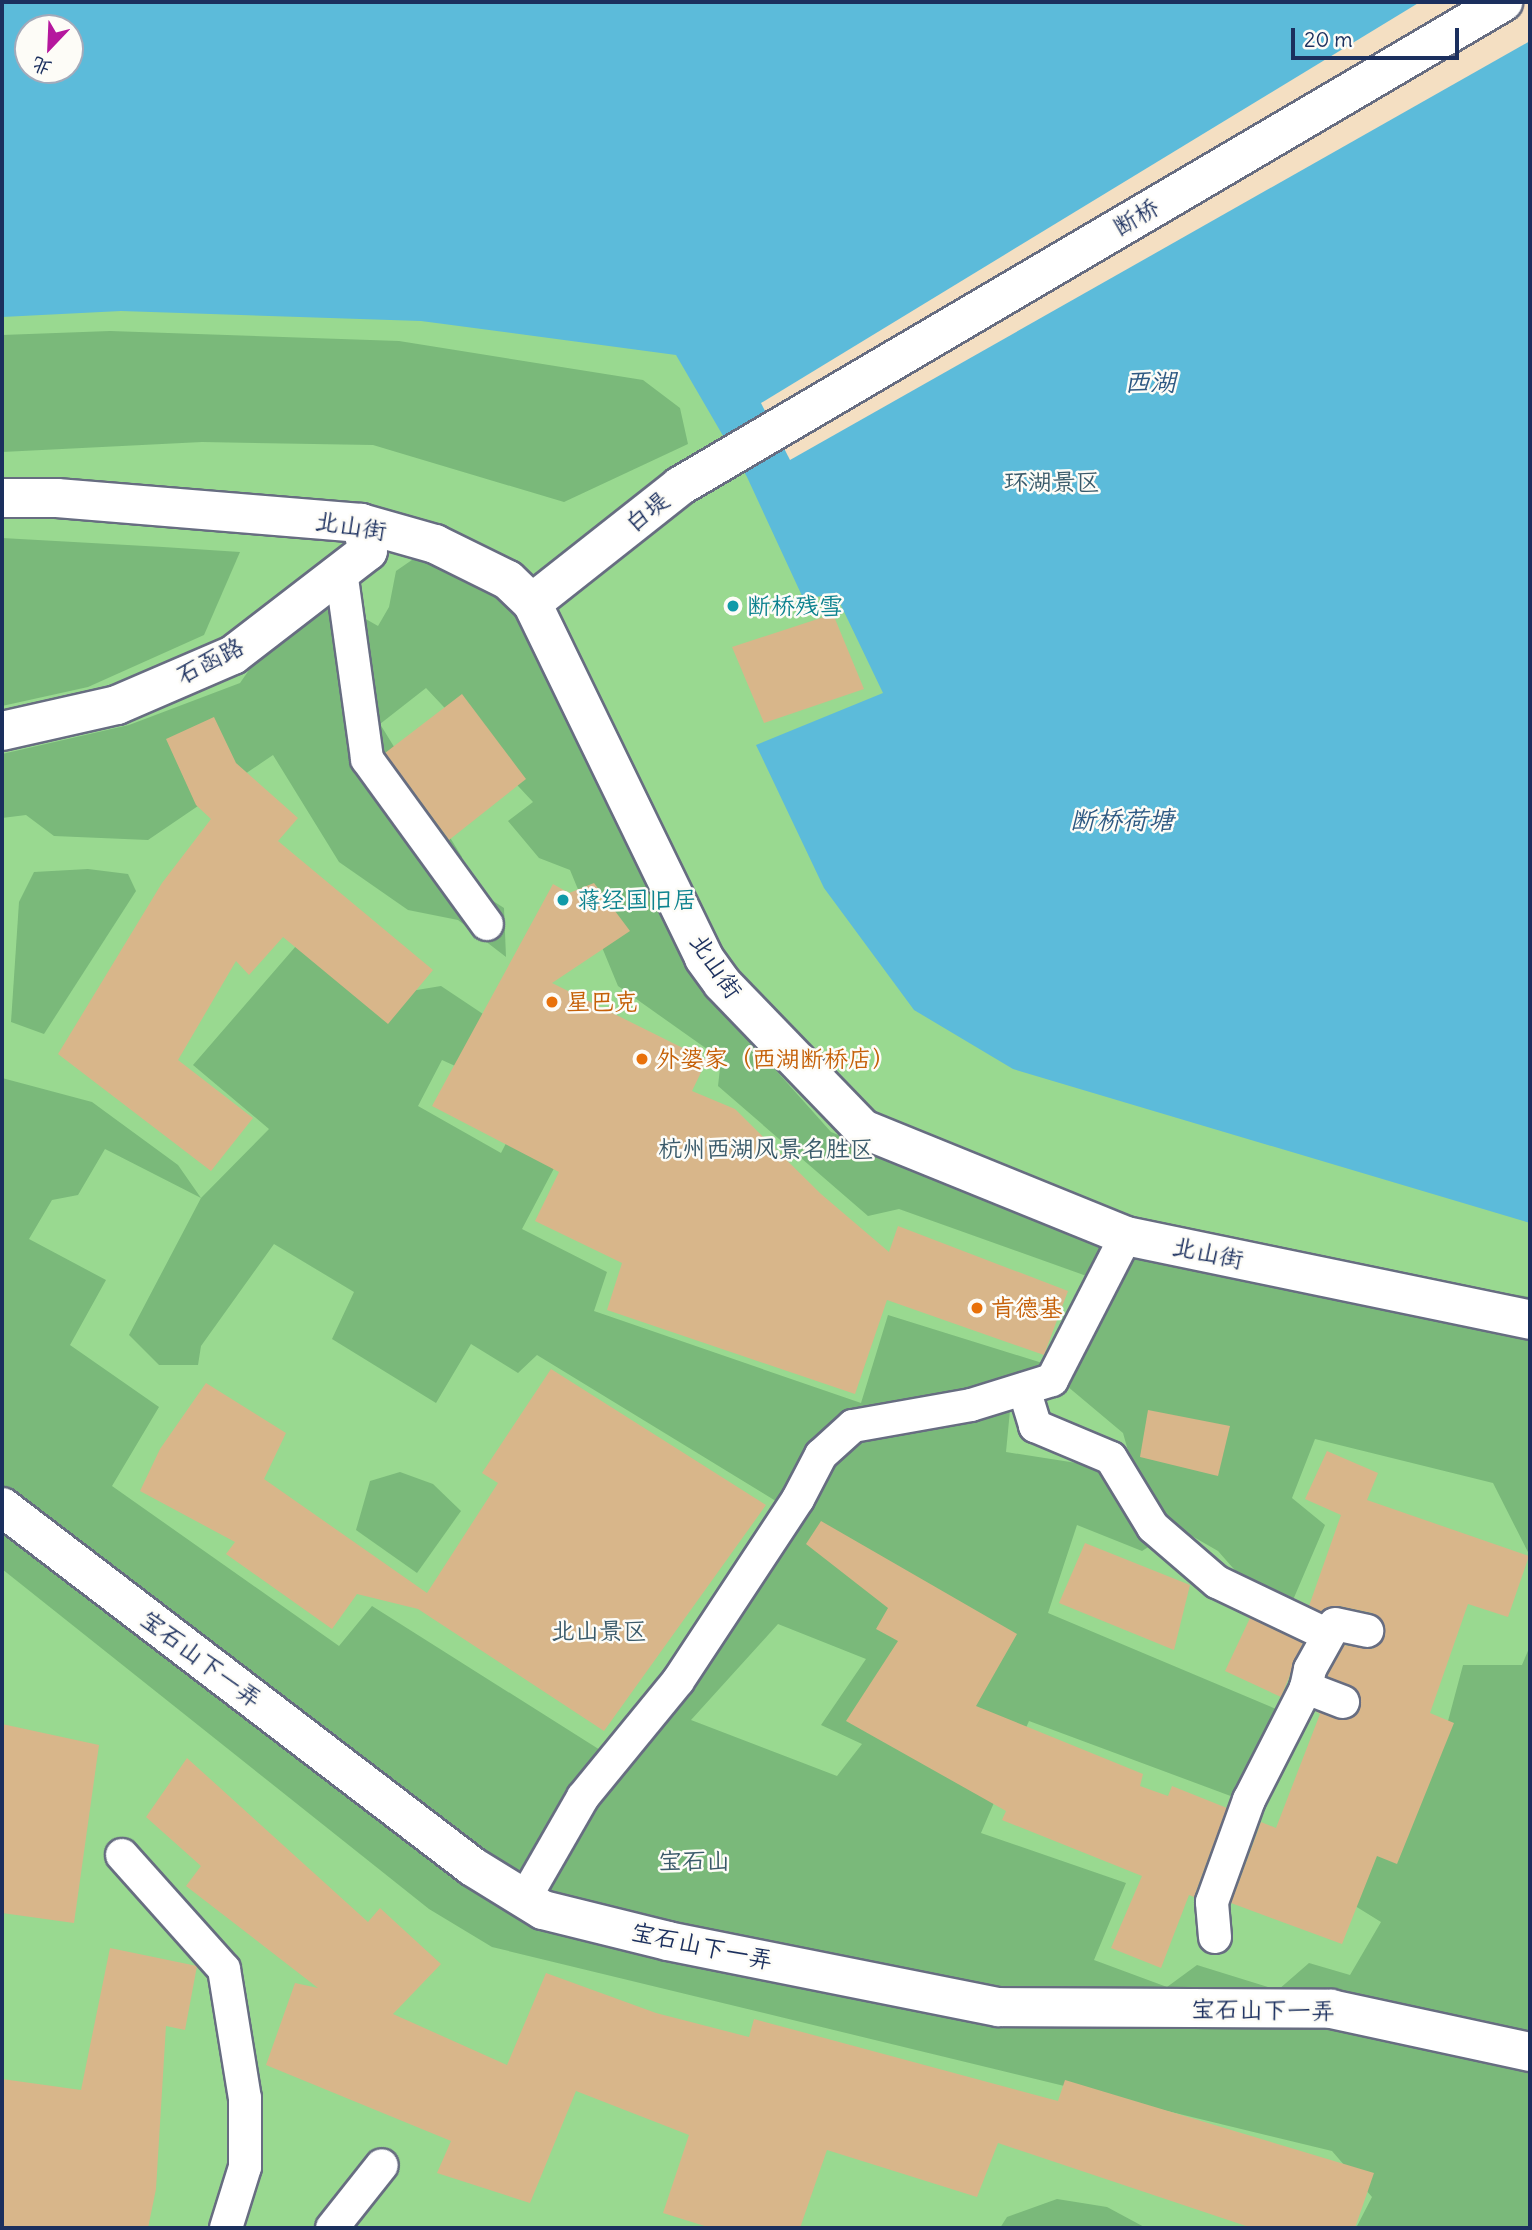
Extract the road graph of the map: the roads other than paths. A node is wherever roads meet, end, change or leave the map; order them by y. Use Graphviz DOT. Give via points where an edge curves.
graph roads {
  1 [pos="1503,2"];
  2 [pos="769,432"];
  3 [pos="2,498"];
  4 [pos="361,523"];
  5 [pos="341,571"];
  6 [pos="532,603"];
  7 [pos="2,731"];
  8 [pos="487,924"];
  9 [pos="1125,1236"];
  10 [pos="1530,1320"];
  11 [pos="1024,1389"];
  12 [pos="2,1507"];
  13 [pos="1367,1630"];
  14 [pos="1326,1634"];
  15 [pos="1306,1688"];
  16 [pos="1343,1702"];
  17 [pos="121,1854"];
  18 [pos="525,1898"];
  19 [pos="1215,1937"];
  20 [pos="1530,2052"];
  21 [pos="382,2165"];
  22 [pos="226,2228"];
  23 [pos="332,2228"];
  1 -- 2 [label="street, 断桥"];
  2 -- 6 [label="street, 白堤" via="680,486"];
  3 -- 4 [label="street, 北山街" via="57,498"];
  4 -- 5 [label="street, 石函路" via="368,551"];
  4 -- 6 [label="street, 北山街" via="435,544 508,580"];
  5 -- 7 [label="street, 石函路" via="233,655 117,705"];
  5 -- 8 [label="lane" via="367,759"];
  6 -- 9 [label="street, 北山街" via="704,958 722,983 863,1129"];
  9 -- 10 [label="street, 北山街"];
  9 -- 11 [label="lane" via="1052,1380"];
  11 -- 14 [label="lane" via="1035,1426 1111,1458 1153,1527 1217,1582"];
  11 -- 18 [label="lane" via="971,1405 853,1426 821,1455 798,1499 678,1681 583,1797"];
  12 -- 18 [label="street, 宝石山下一弄" via="473,1867"];
  13 -- 14 [label="lane" via="1335,1624"];
  14 -- 15 [label="lane"];
  15 -- 16 [label="lane"];
  15 -- 19 [label="lane" via="1249,1800 1212,1902"];
  17 -- 22 [label="lane" via="224,1969 246,2098 245,2167"];
  18 -- 20 [label="street, 宝石山下一弄" via="543,1910 668,1941 998,2007 1331,2008"];
  21 -- 23 [label="lane"];
}
